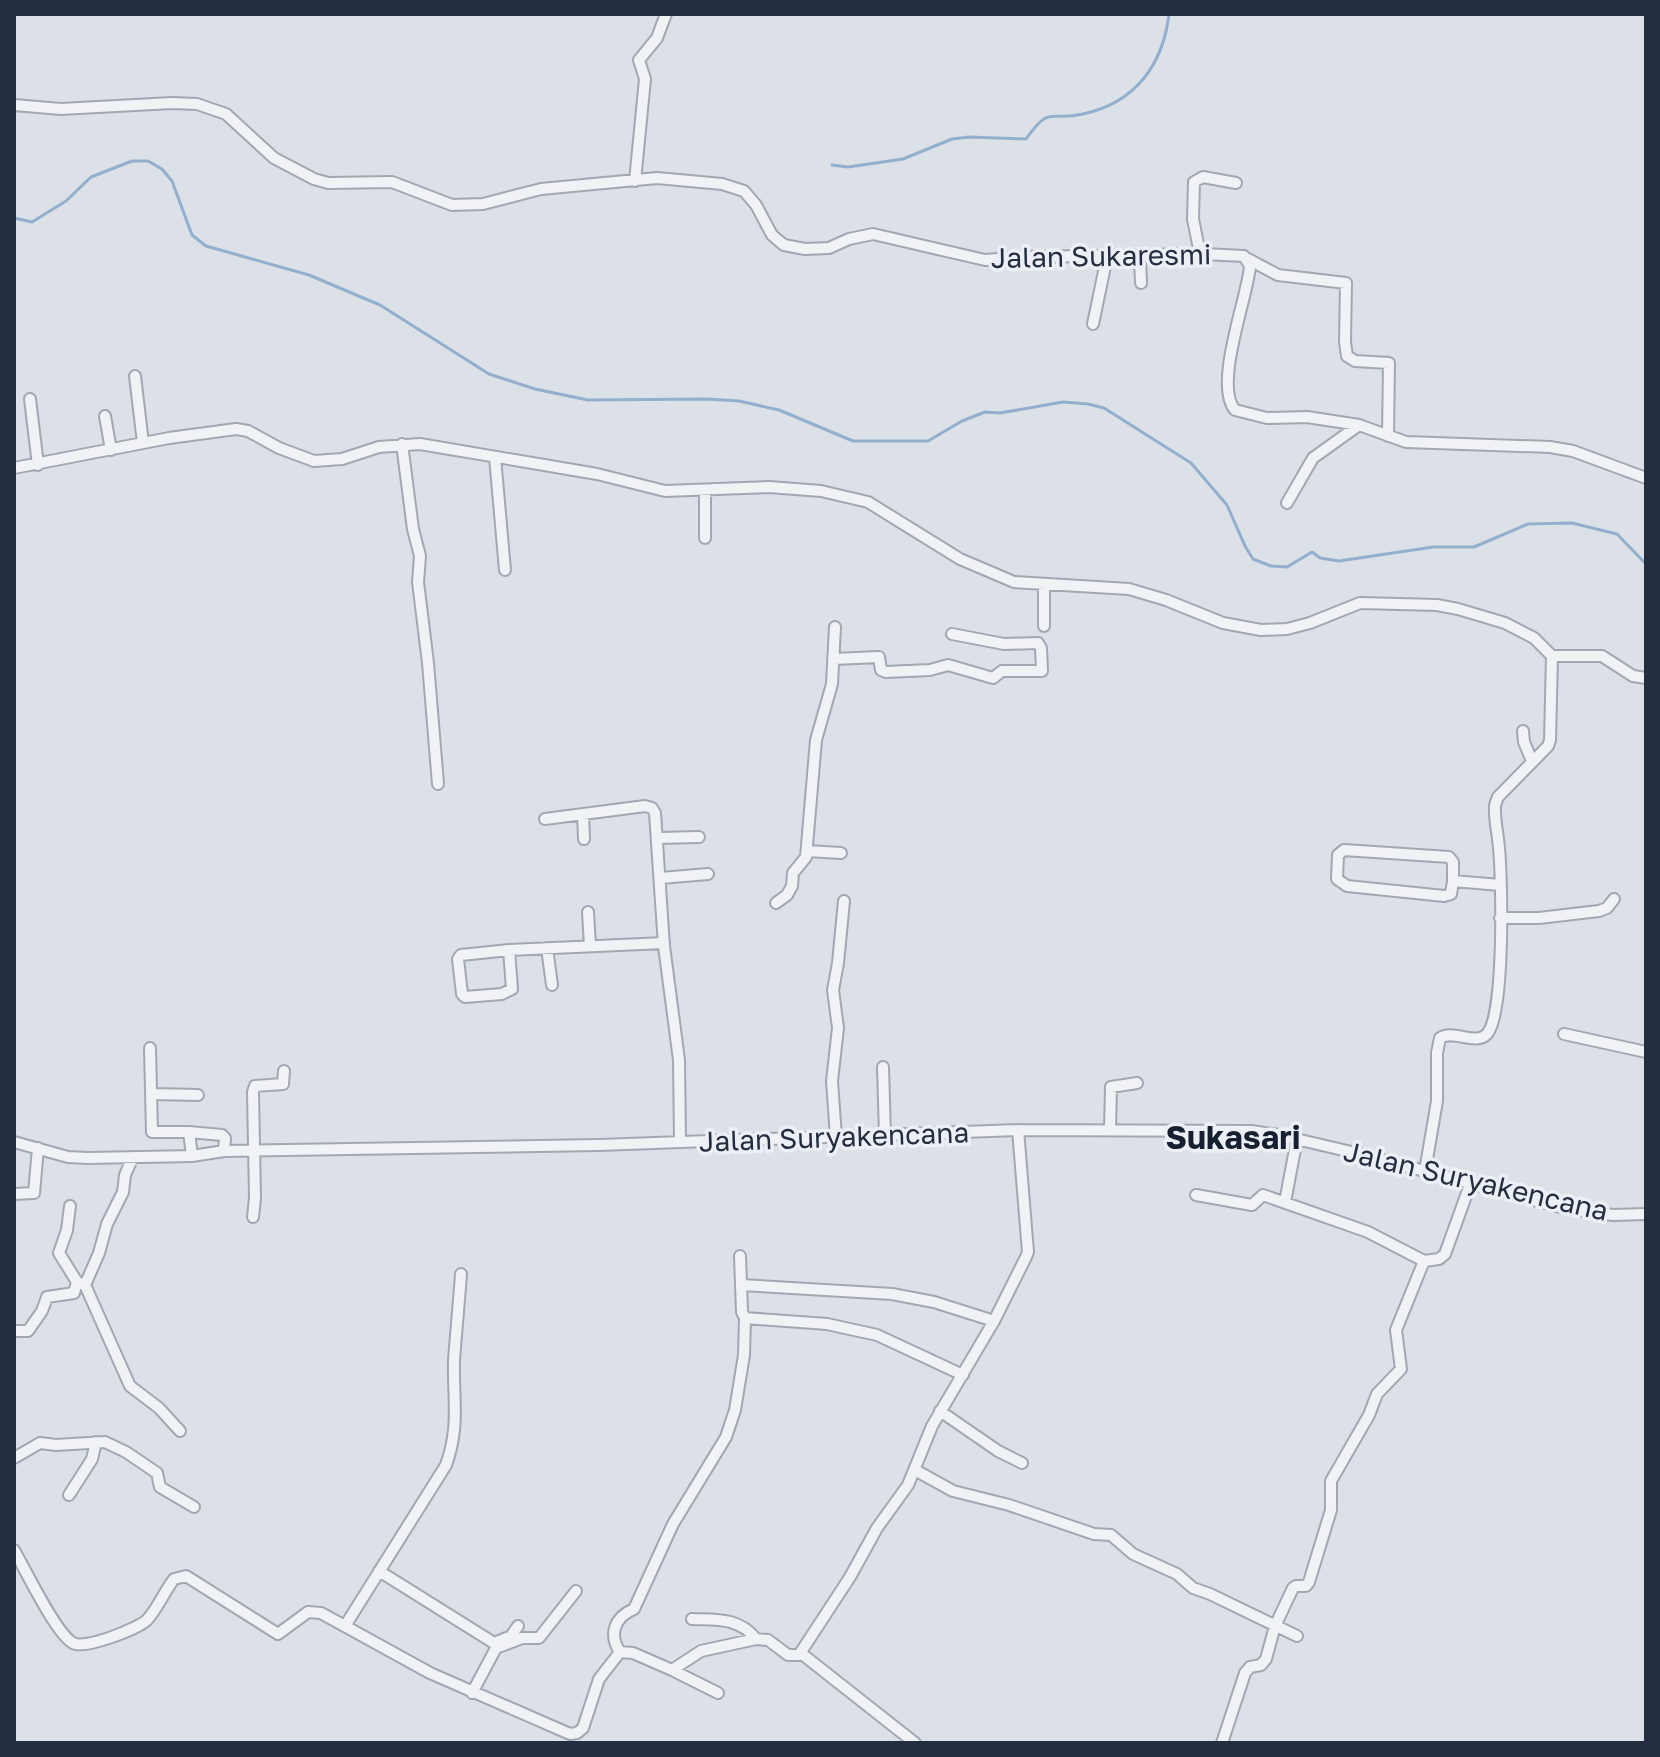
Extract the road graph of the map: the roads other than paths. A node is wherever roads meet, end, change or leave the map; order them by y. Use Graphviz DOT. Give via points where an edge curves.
graph roads {
  1 [pos="666,14"];
  2 [pos="14,105"];
  3 [pos="635,181"];
  4 [pos="1236,183"];
  5 [pos="1200,254"];
  6 [pos="1107,257"];
  7 [pos="1140,257"];
  8 [pos="1248,259"];
  9 [pos="1141,283"];
  10 [pos="1093,324"];
  11 [pos="135,376"];
  12 [pos="30,399"];
  13 [pos="105,416"];
  14 [pos="1359,425"];
  15 [pos="1388,436"];
  16 [pos="143,443"];
  17 [pos="402,444"];
  18 [pos="111,450"];
  19 [pos="495,457"];
  20 [pos="38,465"];
  21 [pos="14,468"];
  22 [pos="1646,478"];
  23 [pos="705,490"];
  24 [pos="1287,503"];
  25 [pos="705,538"];
  26 [pos="505,570"];
  27 [pos="1044,585"];
  28 [pos="1044,626"];
  29 [pos="835,627"];
  30 [pos="952,634"];
  31 [pos="1552,656"];
  32 [pos="833,659"];
  33 [pos="1646,678"];
  34 [pos="1523,731"];
  35 [pos="1532,761"];
  36 [pos="438,784"];
  37 [pos="583,814"];
  38 [pos="545,819"];
  39 [pos="699,837"];
  40 [pos="659,838"];
  41 [pos="584,839"];
  42 [pos="807,851"];
  43 [pos="841,853"];
  44 [pos="708,874"];
  45 [pos="661,878"];
  46 [pos="1453,881"];
  47 [pos="1500,885"];
  48 [pos="1614,899"];
  49 [pos="844,901"];
  50 [pos="776,903"];
  51 [pos="588,912"];
  52 [pos="1500,918"];
  53 [pos="664,943"];
  54 [pos="590,946"];
  55 [pos="547,948"];
  56 [pos="509,950"];
  57 [pos="552,985"];
  58 [pos="1564,1034"];
  59 [pos="150,1048"];
  60 [pos="1646,1052"];
  61 [pos="883,1067"];
  62 [pos="284,1071"];
  63 [pos="1137,1083"];
  64 [pos="152,1094"];
  65 [pos="198,1095"];
  66 [pos="1018,1130"];
  67 [pos="1110,1130"];
  68 [pos="189,1132"];
  69 [pos="885,1136"];
  70 [pos="836,1137"];
  71 [pos="1297,1139"];
  72 [pos="14,1142"];
  73 [pos="680,1142"];
  74 [pos="38,1148"];
  75 [pos="224,1151"];
  76 [pos="254,1151"];
  77 [pos="192,1156"];
  78 [pos="133,1157"];
  79 [pos="1425,1171"];
  80 [pos="1471,1182"];
  81 [pos="14,1194"];
  82 [pos="1196,1195"];
  83 [pos="1285,1202"];
  84 [pos="70,1206"];
  85 [pos="1646,1214"];
  86 [pos="253,1217"];
  87 [pos="740,1256"];
  88 [pos="1424,1261"];
  89 [pos="461,1274"];
  90 [pos="81,1283"];
  91 [pos="742,1285"];
  92 [pos="745,1318"];
  93 [pos="994,1321"];
  94 [pos="14,1331"];
  95 [pos="963,1375"];
  96 [pos="940,1411"];
  97 [pos="180,1431"];
  98 [pos="96,1442"];
  99 [pos="14,1458"];
  100 [pos="1022,1463"];
  101 [pos="915,1470"];
  102 [pos="69,1495"];
  103 [pos="194,1507"];
  104 [pos="14,1550"];
  105 [pos="19,1569"];
  106 [pos="379,1571"];
  107 [pos="576,1591"];
  108 [pos="692,1619"];
  109 [pos="345,1626"];
  110 [pos="518,1626"];
  111 [pos="1275,1626"];
  112 [pos="1297,1636"];
  113 [pos="756,1639"];
  114 [pos="620,1652"];
  115 [pos="802,1654"];
  116 [pos="672,1670"];
  117 [pos="472,1693"];
  118 [pos="718,1693"];
  119 [pos="574,1738"];
  120 [pos="915,1743"];
  121 [pos="1222,1743"];
  1 -- 3 [label="street" via="657,38 639,60 645,79"];
  2 -- 3 [label="street, Jalan Sukaresmi" via="61,109 197,104 226,114 274,158 314,179 392,182 452,205 483,204 558,187"];
  3 -- 6 [label="street, Jalan Sukaresmi" via="675,178 744,191 772,235 791,247 817,250 873,234 985,260"];
  4 -- 5 [label="street" via="1203,177 1194,182 1193,219"];
  5 -- 7 [label="street, Jalan Sukaresmi"];
  5 -- 8 [label="street, Jalan Sukaresmi"];
  6 -- 7 [label="street, Jalan Sukaresmi"];
  6 -- 10 [label="street"];
  7 -- 9 [label="street"];
  8 -- 14 [label="street, Jalan Sukaresmi" via="1250,274 1233,339 1231,407 1267,418 1307,417"];
  8 -- 15 [label="street" via="1278,275 1346,283 1349,359 1389,363"];
  11 -- 16 [label="street"];
  12 -- 20 [label="street"];
  13 -- 18 [label="street"];
  14 -- 15 [label="street, Jalan Sukaresmi"];
  14 -- 24 [label="street" via="1313,458"];
  15 -- 22 [label="street, Jalan Sukaresmi" via="1421,444 1550,447"];
  16 -- 17 [label="street" via="243,429 314,461"];
  16 -- 18 [label="street"];
  17 -- 19 [label="street"];
  17 -- 36 [label="street" via="420,556 418,582"];
  18 -- 20 [label="street"];
  19 -- 23 [label="street" via="665,491"];
  19 -- 26 [label="street"];
  20 -- 21 [label="street"];
  23 -- 25 [label="street"];
  23 -- 27 [label="street" via="782,488 858,498 991,575"];
  27 -- 28 [label="street"];
  27 -- 31 [label="street" via="1139,591 1223,623 1261,630 1310,623 1360,603 1437,605 1505,623 1534,638"];
  29 -- 32 [label="street"];
  30 -- 32 [label="street" via="1004,644 1038,643 1042,671 1002,671 993,678 948,665 886,672 879,657"];
  31 -- 33 [label="street" via="1602,656 1633,676"];
  31 -- 35 [label="street" via="1550,740"];
  32 -- 42 [label="street" via="832,684 816,740"];
  34 -- 35 [label="street"];
  35 -- 47 [label="street" via="1495,805"];
  37 -- 38 [label="street"];
  37 -- 40 [label="street" via="652,808"];
  37 -- 41 [label="street"];
  39 -- 40 [label="street"];
  40 -- 45 [label="street"];
  42 -- 43 [label="street"];
  42 -- 50 [label="street" via="787,895"];
  44 -- 45 [label="street"];
  45 -- 53 [label="street"];
  46 -- 46 [label="street" via="1449,857 1344,850 1338,855 1337,879 1347,886 1444,896 1451,894"];
  46 -- 47 [label="street"];
  47 -- 52 [label="street"];
  48 -- 52 [label="street" via="1599,911"];
  49 -- 70 [label="street" via="833,990 838,1028 832,1081"];
  51 -- 54 [label="street"];
  52 -- 79 [label="street" via="1498,989 1489,1030 1479,1038 1445,1035 1439,1042 1437,1101"];
  53 -- 54 [label="street"];
  53 -- 73 [label="street" via="679,1060"];
  54 -- 55 [label="street"];
  55 -- 56 [label="street"];
  55 -- 57 [label="street"];
  56 -- 56 [label="street" via="512,989 468,998 462,994 459,956"];
  58 -- 60 [label="street"];
  59 -- 64 [label="street"];
  61 -- 69 [label="street"];
  62 -- 76 [label="street" via="283,1084 255,1086"];
  63 -- 67 [label="street" via="1111,1087"];
  64 -- 65 [label="street"];
  64 -- 68 [label="street" via="152,1132"];
  66 -- 67 [label="street, Jalan Suryakencana"];
  66 -- 69 [label="street, Jalan Suryakencana"];
  66 -- 93 [label="street" via="1028,1252"];
  67 -- 71 [label="street, Jalan Suryakencana" via="1251,1131"];
  68 -- 75 [label="street" via="222,1135"];
  68 -- 77 [label="street"];
  69 -- 70 [label="street, Jalan Suryakencana"];
  70 -- 73 [label="street, Jalan Suryakencana"];
  71 -- 79 [label="street, Jalan Suryakencana"];
  71 -- 83 [label="street"];
  72 -- 74 [label="street, Jalan Suryakencana"];
  73 -- 76 [label="street, Jalan Suryakencana"];
  74 -- 78 [label="street, Jalan Suryakencana" via="68,1157"];
  74 -- 81 [label="street" via="34,1193"];
  75 -- 76 [label="street, Jalan Suryakencana"];
  75 -- 77 [label="street, Jalan Suryakencana"];
  76 -- 86 [label="street"];
  77 -- 78 [label="street, Jalan Suryakencana"];
  78 -- 90 [label="street" via="99,1253"];
  79 -- 80 [label="street, Jalan Suryakencana"];
  80 -- 85 [label="street, Jalan Suryakencana" via="1590,1213"];
  80 -- 88 [label="street" via="1445,1254"];
  82 -- 83 [label="street" via="1252,1205 1263,1195"];
  83 -- 88 [label="street" via="1368,1232"];
  84 -- 90 [label="street" via="59,1249"];
  87 -- 91 [label="street"];
  88 -- 111 [label="street" via="1396,1330 1401,1369 1377,1394 1334,1474 1331,1510 1309,1582 1293,1588"];
  89 -- 106 [label="street" via="451,1452"];
  90 -- 94 [label="street" via="74,1293 46,1298 28,1331"];
  90 -- 97 [label="street" via="130,1386"];
  91 -- 92 [label="street"];
  91 -- 93 [label="street" via="892,1294"];
  92 -- 95 [label="street" via="827,1324 877,1335"];
  92 -- 114 [label="street" via="742,1369 726,1437 673,1524 634,1609 613,1630"];
  93 -- 95 [label="street"];
  95 -- 96 [label="street"];
  96 -- 100 [label="street"];
  96 -- 101 [label="street"];
  98 -- 99 [label="street" via="40,1443"];
  98 -- 102 [label="street" via="92,1459"];
  98 -- 103 [label="street" via="126,1452 159,1475 162,1489"];
  101 -- 111 [label="street" via="953,1491 1111,1535 1133,1554 1177,1574 1193,1588"];
  101 -- 115 [label="street"];
  104 -- 105 [label="street"];
  105 -- 109 [label="street" via="61,1631 79,1646 146,1621 182,1575 278,1634 313,1610"];
  106 -- 109 [label="street"];
  106 -- 110 [label="street" via="494,1643 511,1636"];
  107 -- 117 [label="street" via="539,1638 496,1648"];
  108 -- 113 [label="street" via="728,1621"];
  109 -- 117 [label="street"];
  111 -- 112 [label="street"];
  111 -- 121 [label="street" via="1263,1663 1245,1673"];
  113 -- 115 [label="street" via="768,1640 788,1655"];
  113 -- 116 [label="street" via="701,1651"];
  114 -- 116 [label="street"];
  114 -- 119 [label="street" via="599,1679 583,1728"];
  115 -- 120 [label="street"];
  116 -- 118 [label="street"];
  117 -- 119 [label="street"];
}
